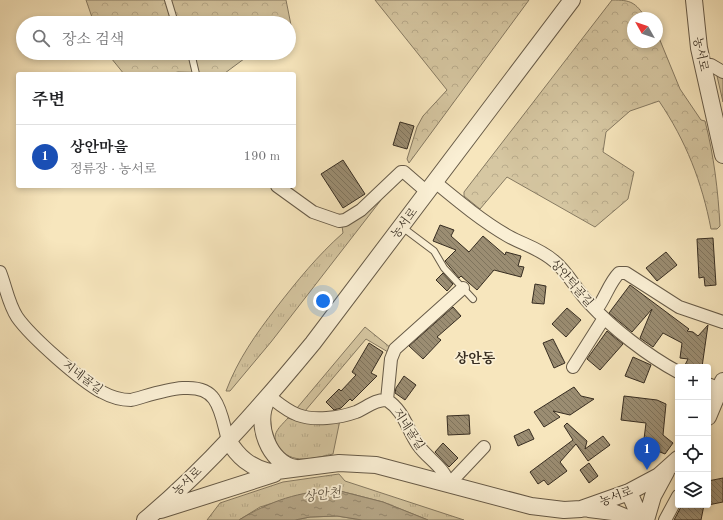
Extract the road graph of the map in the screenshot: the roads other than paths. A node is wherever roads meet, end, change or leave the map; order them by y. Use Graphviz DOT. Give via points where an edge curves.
graph roads {
  1 [pos="168,0"];
  2 [pos="572,0"];
  3 [pos="694,0"];
  4 [pos="173,16"];
  5 [pos="192,60"];
  6 [pos="703,65"];
  7 [pos="195,72"];
  8 [pos="723,72"];
  9 [pos="723,155"];
  10 [pos="431,187"];
  11 [pos="280,188"];
  12 [pos="401,226"];
  13 [pos="0,272"];
  14 [pos="463,288"];
  15 [pos="473,299"];
  16 [pos="600,314"];
  17 [pos="723,322"];
  18 [pos="573,367"];
  19 [pos="675,370"];
  20 [pos="717,385"];
  21 [pos="269,396"];
  22 [pos="387,400"];
  23 [pos="711,406"];
  24 [pos="228,440"];
  25 [pos="484,447"];
  26 [pos="674,462"];
  27 [pos="301,468"];
  28 [pos="284,470"];
  29 [pos="449,484"];
  30 [pos="629,492"];
  31 [pos="675,502"];
  32 [pos="581,509"];
  33 [pos="145,519"];
  34 [pos="632,520"];
  35 [pos="641,520"];
  36 [pos="646,520"];
  37 [pos="665,520"];
  1 -- 4 [label="lane"];
  2 -- 10 [label="street, 농서로"];
  3 -- 6 [label="street, 농서로"];
  5 -- 7 [label="lane"];
  6 -- 8 [label="street" via="711,65"];
  6 -- 9 [label="street, 농서로"];
  10 -- 11 [label="street, 상안턱골길" via="401,172 351,218 339,221 313,212"];
  10 -- 12 [label="street, 농서로"];
  10 -- 16 [label="street, 상안턱골길" via="509,237 532,246 554,261"];
  12 -- 14 [label="lane" via="434,251 444,268"];
  12 -- 21 [label="street, 농서로" via="313,343"];
  13 -- 24 [label="street, 지네골길" via="9,302 24,326 91,385 124,400 180,388 203,390 214,399"];
  14 -- 15 [label="lane"];
  14 -- 22 [label="street" via="395,350 391,359"];
  16 -- 17 [label="street, 상안턱골길" via="614,279 620,273 626,273 679,307"];
  16 -- 18 [label="street"];
  16 -- 19 [label="street"];
  20 -- 23 [label="street"];
  21 -- 22 [label="street, 지네골길" via="298,415 322,418 356,412 376,401"];
  21 -- 24 [label="street, 농서로"];
  21 -- 27 [label="street" via="262,410 261,422 271,450 282,464"];
  22 -- 29 [label="street, 지네골길" via="401,412 418,445 445,473"];
  24 -- 28 [label="street, 농서로" via="241,458 259,469 269,472"];
  24 -- 33 [label="street, 농서로"];
  25 -- 29 [label="street"];
  26 -- 30 [label="street, 농서로" via="659,476"];
  26 -- 36 [label="street" via="653,496"];
  27 -- 28 [label="street, 농서로"];
  27 -- 29 [label="street, 농서로" via="339,463 376,465"];
  28 -- 33 [label="street" via="167,507"];
  29 -- 32 [label="street, 농서로" via="530,506"];
  30 -- 32 [label="street, 농서로"];
  30 -- 35 [label="street"];
  31 -- 37 [label="street"];
  32 -- 34 [label="street" via="605,510"];
}
